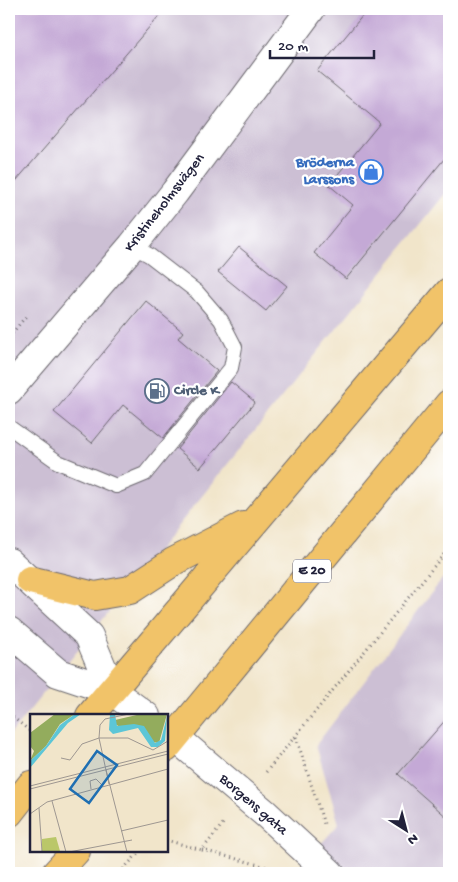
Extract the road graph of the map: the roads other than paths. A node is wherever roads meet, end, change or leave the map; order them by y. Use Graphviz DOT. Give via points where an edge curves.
graph roads {
  1 [pos="311,9"];
  2 [pos="132,246"];
  3 [pos="449,292"];
  4 [pos="9,390"];
  5 [pos="449,404"];
  6 [pos="9,427"];
  7 [pos="257,518"];
  8 [pos="9,562"];
  9 [pos="30,580"];
  10 [pos="9,631"];
  11 [pos="112,691"];
  12 [pos="92,714"];
  13 [pos="143,714"];
  14 [pos="169,739"];
  15 [pos="30,786"];
  16 [pos="9,813"];
  17 [pos="75,852"];
  18 [pos="56,873"];
  19 [pos="330,873"];
  1 -- 2 [label="street, Kristineholmsvägen"];
  2 -- 4 [label="street, Kristineholmsvägen"];
  2 -- 6 [label="lane" via="197,292 221,320 235,347 231,368 146,474 116,486 58,462"];
  3 -- 7 [label="highway"];
  5 -- 14 [label="highway, E 20"];
  7 -- 9 [label="highway" via="174,562 130,590 95,596"];
  7 -- 11 [label="highway"];
  8 -- 9 [label="street"];
  9 -- 11 [label="street" via="89,636"];
  10 -- 11 [label="street" via="58,673"];
  11 -- 12 [label="highway"];
  11 -- 13 [label="street"];
  14 -- 19 [label="street, Borgens gata" via="244,797"];
  15 -- 16 [label="highway"];
  17 -- 18 [label="highway"];
}
